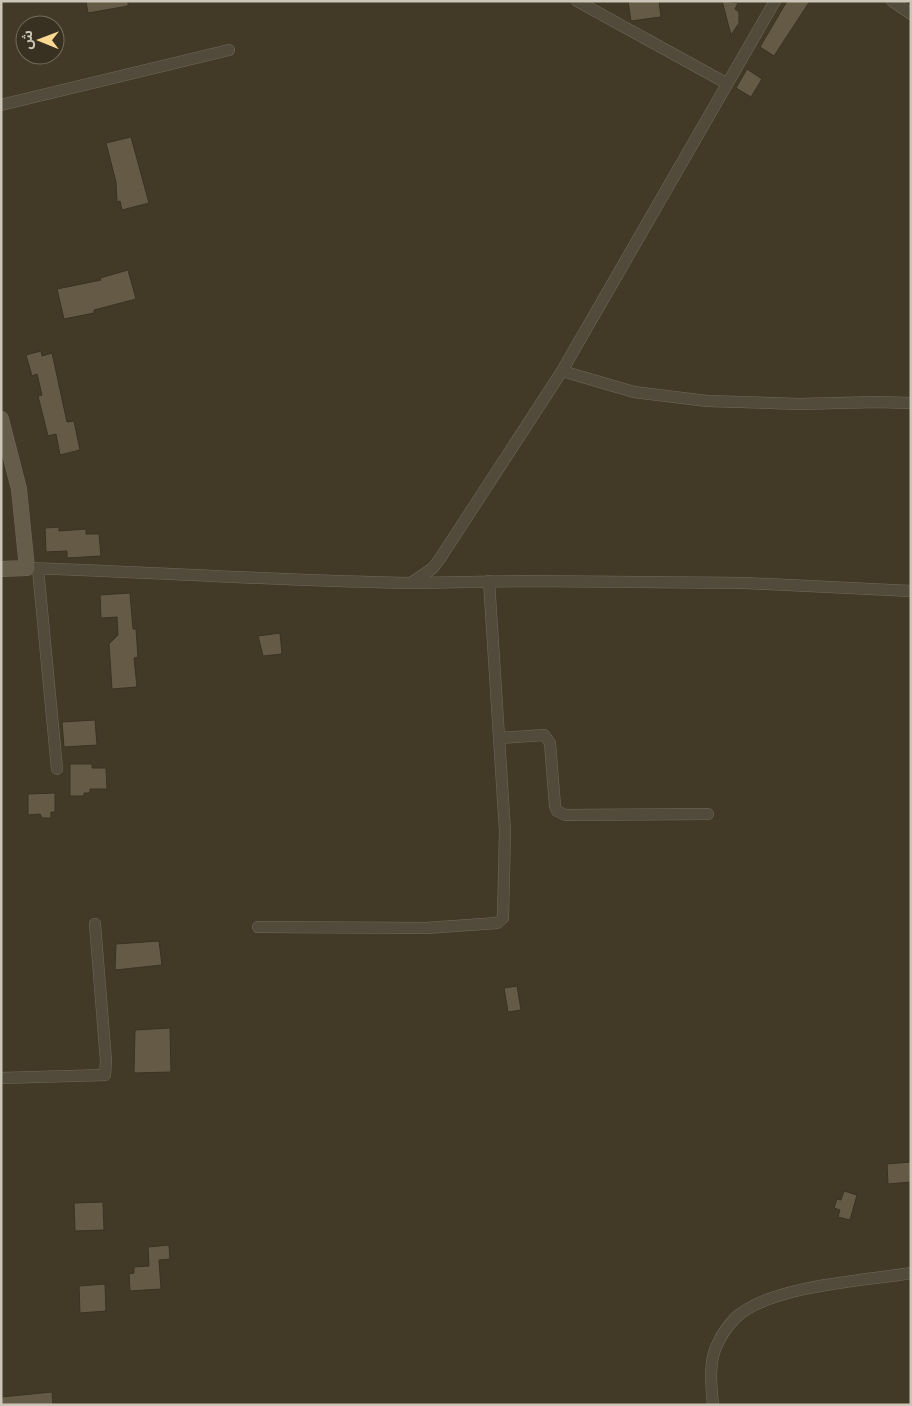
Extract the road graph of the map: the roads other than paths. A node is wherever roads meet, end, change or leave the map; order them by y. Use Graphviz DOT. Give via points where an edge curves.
graph roads {
  1 [pos="577,1"];
  2 [pos="775,1"];
  3 [pos="892,1"];
  4 [pos="911,14"];
  5 [pos="229,50"];
  6 [pos="726,84"];
  7 [pos="1,105"];
  8 [pos="562,371"];
  9 [pos="911,403"];
  10 [pos="1,419"];
  11 [pos="32,568"];
  12 [pos="1,569"];
  13 [pos="489,581"];
  14 [pos="411,584"];
  15 [pos="911,591"];
  16 [pos="499,738"];
  17 [pos="58,769"];
  18 [pos="708,814"];
  19 [pos="95,924"];
  20 [pos="258,927"];
  21 [pos="1,1078"];
  22 [pos="911,1273"];
  23 [pos="713,1405"];
  1 -- 6 [label="street"];
  2 -- 6 [label="street"];
  3 -- 4 [label="street"];
  5 -- 7 [label="street"];
  6 -- 8 [label="street"];
  8 -- 9 [label="street" via="634,392 707,401"];
  8 -- 14 [label="street" via="441,557 433,568"];
  10 -- 11 [label="main road" via="19,489"];
  11 -- 12 [label="main road"];
  11 -- 14 [label="street"];
  11 -- 17 [label="street"];
  13 -- 14 [label="street"];
  13 -- 15 [label="street" via="745,583"];
  13 -- 16 [label="street"];
  16 -- 18 [label="street" via="540,735 547,738 555,806 561,814"];
  16 -- 20 [label="street" via="505,831 504,913 500,922 426,928"];
  19 -- 21 [label="street" via="105,1075"];
  22 -- 23 [label="street" via="800,1290 765,1300 739,1314 718,1341 710,1381"];
}
